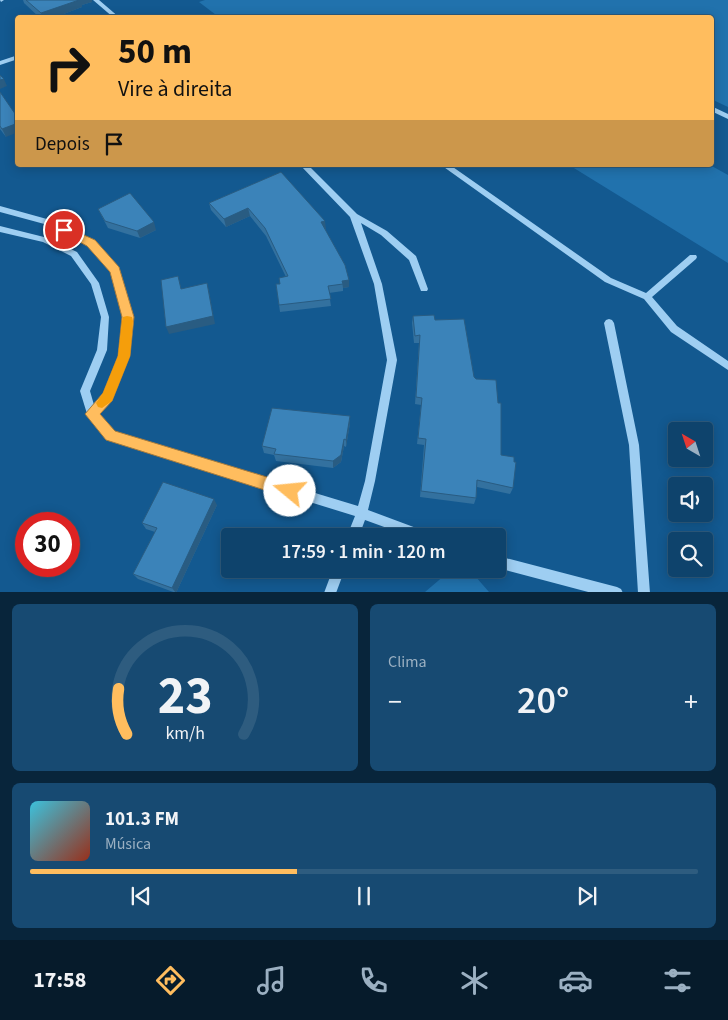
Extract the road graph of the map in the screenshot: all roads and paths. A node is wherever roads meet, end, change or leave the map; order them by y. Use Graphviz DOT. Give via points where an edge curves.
graph roads {
  1 [pos="96,0"];
  2 [pos="114,15"];
  3 [pos="15,57"];
  4 [pos="0,63"];
  5 [pos="714,110"];
  6 [pos="728,117"];
  7 [pos="306,167"];
  8 [pos="448,167"];
  9 [pos="0,209"];
  10 [pos="354,216"];
  11 [pos="0,229"];
  12 [pos="693,257"];
  13 [pos="424,289"];
  14 [pos="647,297"];
  15 [pos="609,323"];
  16 [pos="728,366"];
  17 [pos="92,414"];
  18 [pos="362,513"];
  19 [pos="356,528"];
  20 [pos="402,528"];
  21 [pos="506,564"];
  22 [pos="335,578"];
  23 [pos="330,592"];
  24 [pos="617,592"];
  25 [pos="644,592"];
  1 -- 2 [label="street"];
  3 -- 4 [label="street"];
  5 -- 6 [label="street"];
  7 -- 10 [label="street"];
  8 -- 14 [label="street" via="608,280"];
  9 -- 17 [label="street" via="51,223 91,243 115,270 128,317 124,356 108,397"];
  10 -- 13 [label="street" via="384,234 413,258"];
  10 -- 18 [label="street" via="378,284 392,360"];
  11 -- 17 [label="street" via="45,240 74,254 95,283 105,317 102,350 85,392"];
  12 -- 14 [label="street"];
  14 -- 16 [label="street" via="674,329"];
  15 -- 25 [label="street" via="634,445"];
  17 -- 18 [label="street" via="110,436"];
  18 -- 19 [label="street"];
  18 -- 20 [label="street"];
  21 -- 24 [label="street"];
  22 -- 23 [label="street"];
}
